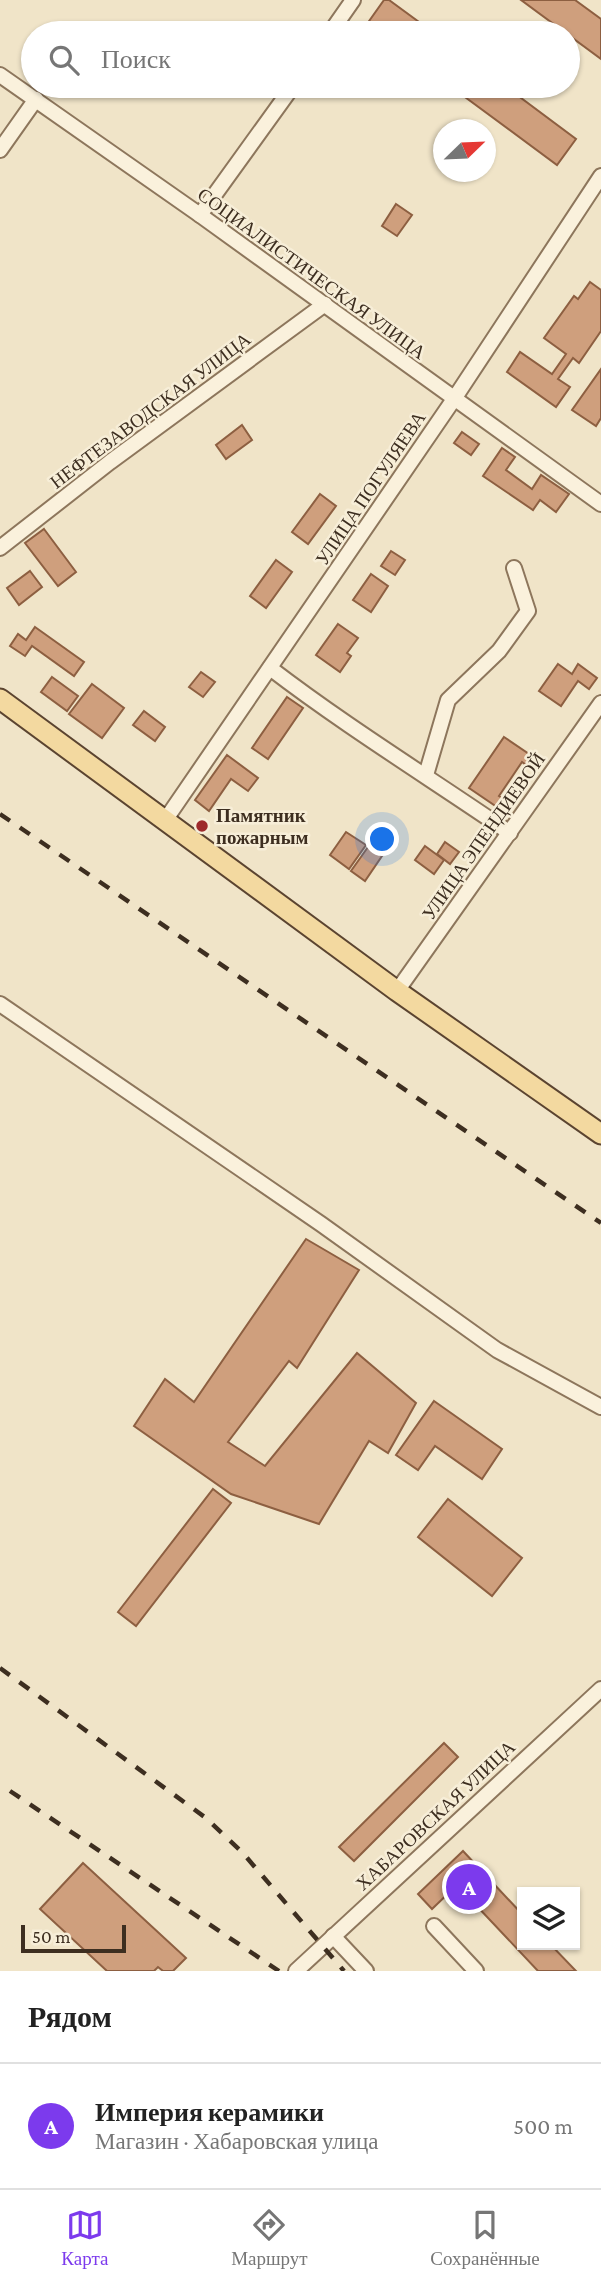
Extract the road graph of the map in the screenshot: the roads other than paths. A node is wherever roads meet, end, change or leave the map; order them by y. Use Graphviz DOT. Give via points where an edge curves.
graph roads {
  1 [pos="353,0"];
  2 [pos="338,21"];
  3 [pos="0,75"];
  4 [pos="21,89"];
  5 [pos="284,98"];
  6 [pos="36,99"];
  7 [pos="0,150"];
  8 [pos="601,176"];
  9 [pos="200,215"];
  10 [pos="325,304"];
  11 [pos="454,399"];
  12 [pos="601,503"];
  13 [pos="0,548"];
  14 [pos="514,568"];
  15 [pos="270,668"];
  16 [pos="0,699"];
  17 [pos="601,703"];
  18 [pos="426,775"];
  19 [pos="166,819"];
  20 [pos="510,833"];
  21 [pos="397,991"];
  22 [pos="0,1004"];
  23 [pos="601,1134"];
  24 [pos="601,1407"];
  25 [pos="601,1689"];
  26 [pos="434,1926"];
  27 [pos="333,1936"];
  28 [pos="296,1971"];
  29 [pos="366,1971"];
  30 [pos="476,1971"];
  1 -- 2 [label="street"];
  3 -- 4 [label="street, СОЦИАЛИСТИЧЕСКАЯ УЛИЦА"];
  5 -- 9 [label="street"];
  6 -- 7 [label="street"];
  6 -- 9 [label="street, СОЦИАЛИСТИЧЕСКАЯ УЛИЦА"];
  8 -- 11 [label="street, УЛИЦА ПОГУЛЯЕВА"];
  9 -- 10 [label="street, СОЦИАЛИСТИЧЕСКАЯ УЛИЦА"];
  10 -- 11 [label="street, СОЦИАЛИСТИЧЕСКАЯ УЛИЦА"];
  10 -- 13 [label="street, НЕФТЕЗАВОДСКАЯ УЛИЦА"];
  11 -- 12 [label="street, СОЦИАЛИСТИЧЕСКАЯ УЛИЦА"];
  11 -- 15 [label="street, УЛИЦА ПОГУЛЯЕВА"];
  14 -- 18 [label="street" via="528,611 499,651 447,700"];
  15 -- 18 [label="street"];
  15 -- 19 [label="street, УЛИЦА ПОГУЛЯЕВА"];
  16 -- 19 [label="main road"];
  17 -- 20 [label="street, УЛИЦА ЭПЕНДИЕВОЙ"];
  18 -- 20 [label="street"];
  19 -- 21 [label="main road"];
  20 -- 21 [label="street, УЛИЦА ЭПЕНДИЕВОЙ"];
  21 -- 23 [label="main road"];
  22 -- 24 [label="street" via="497,1350"];
  25 -- 27 [label="street, ХАБАРОВСКАЯ УЛИЦА"];
  26 -- 30 [label="street"];
  27 -- 28 [label="street, ХАБАРОВСКАЯ УЛИЦА"];
  27 -- 29 [label="street"];
}
